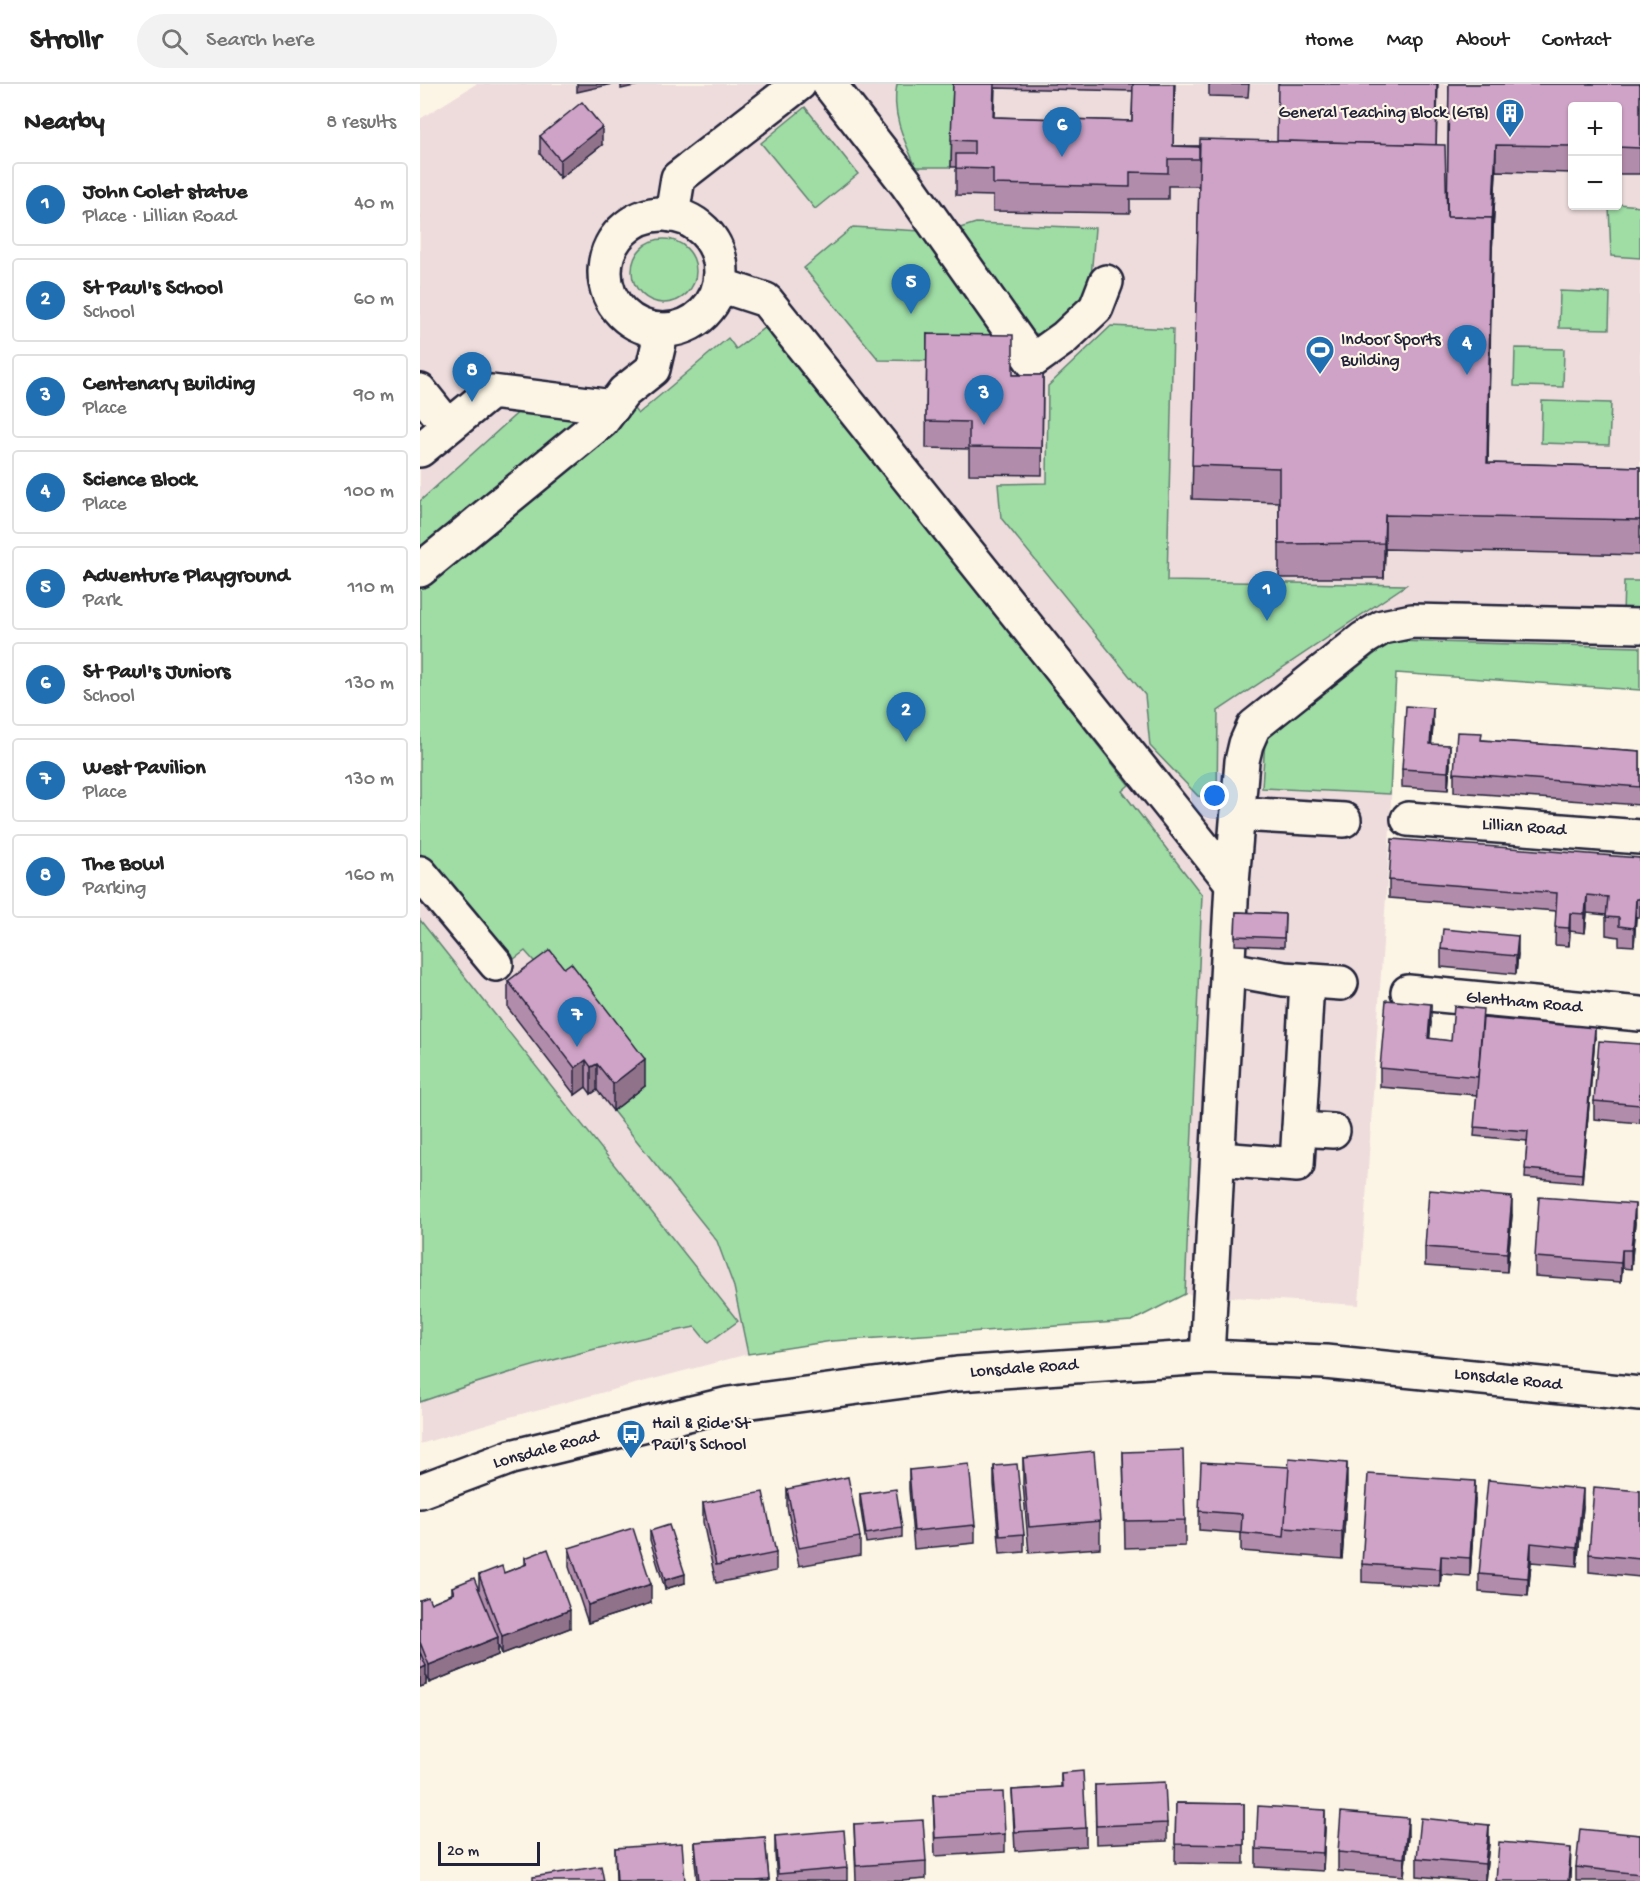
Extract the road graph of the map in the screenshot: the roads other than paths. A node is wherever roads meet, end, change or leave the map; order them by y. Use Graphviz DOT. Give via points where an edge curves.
graph roads {
  1 [pos="799,84"];
  2 [pos="829,84"];
  3 [pos="672,215"];
  4 [pos="1106,282"];
  5 [pos="720,285"];
  6 [pos="662,330"];
  7 [pos="420,391"];
  8 [pos="613,407"];
  9 [pos="448,426"];
  10 [pos="420,450"];
  11 [pos="420,570"];
  12 [pos="1640,626"];
  13 [pos="1239,814"];
  14 [pos="1408,819"];
  15 [pos="1344,820"];
  16 [pos="1640,837"];
  17 [pos="420,873"];
  18 [pos="1233,883"];
  19 [pos="496,963"];
  20 [pos="1229,969"];
  21 [pos="1307,981"];
  22 [pos="1341,983"];
  23 [pos="1408,992"];
  24 [pos="1640,1014"];
  25 [pos="1299,1129"];
  26 [pos="1333,1131"];
  27 [pos="1219,1159"];
  28 [pos="1207,1357"];
  29 [pos="1640,1394"];
  30 [pos="420,1491"];
  1 -- 3 [label="main road" via="678,178"];
  2 -- 4 [label="main road" via="906,183 1032,361 1096,308"];
  3 -- 5 [label="main road" via="690,221 711,240 721,266"];
  3 -- 6 [label="main road" via="653,215 620,232 605,267 614,303 643,327"];
  5 -- 6 [label="main road" via="699,318 681,327"];
  5 -- 18 [label="main road" via="766,300"];
  6 -- 8 [label="main road" via="653,369 624,392"];
  7 -- 9 [label="main road"];
  8 -- 9 [label="main road" via="491,392"];
  8 -- 11 [label="main road" via="602,421"];
  9 -- 10 [label="main road"];
  12 -- 13 [label="main road" via="1412,621 1383,627 1254,726 1242,761"];
  13 -- 15 [label="main road"];
  13 -- 18 [label="main road"];
  14 -- 16 [label="main road, Lillian Road"];
  17 -- 19 [label="main road"];
  18 -- 20 [label="main road"];
  20 -- 21 [label="main road"];
  20 -- 27 [label="main road"];
  21 -- 22 [label="main road"];
  21 -- 25 [label="main road"];
  23 -- 24 [label="main road, Glentham Road"];
  25 -- 26 [label="main road"];
  25 -- 27 [label="main road" via="1297,1165"];
  27 -- 28 [label="main road"];
  28 -- 29 [label="main road, Lonsdale Road" via="1325,1362"];
  28 -- 30 [label="main road, Lonsdale Road" via="957,1374 729,1404 511,1457"];
}
